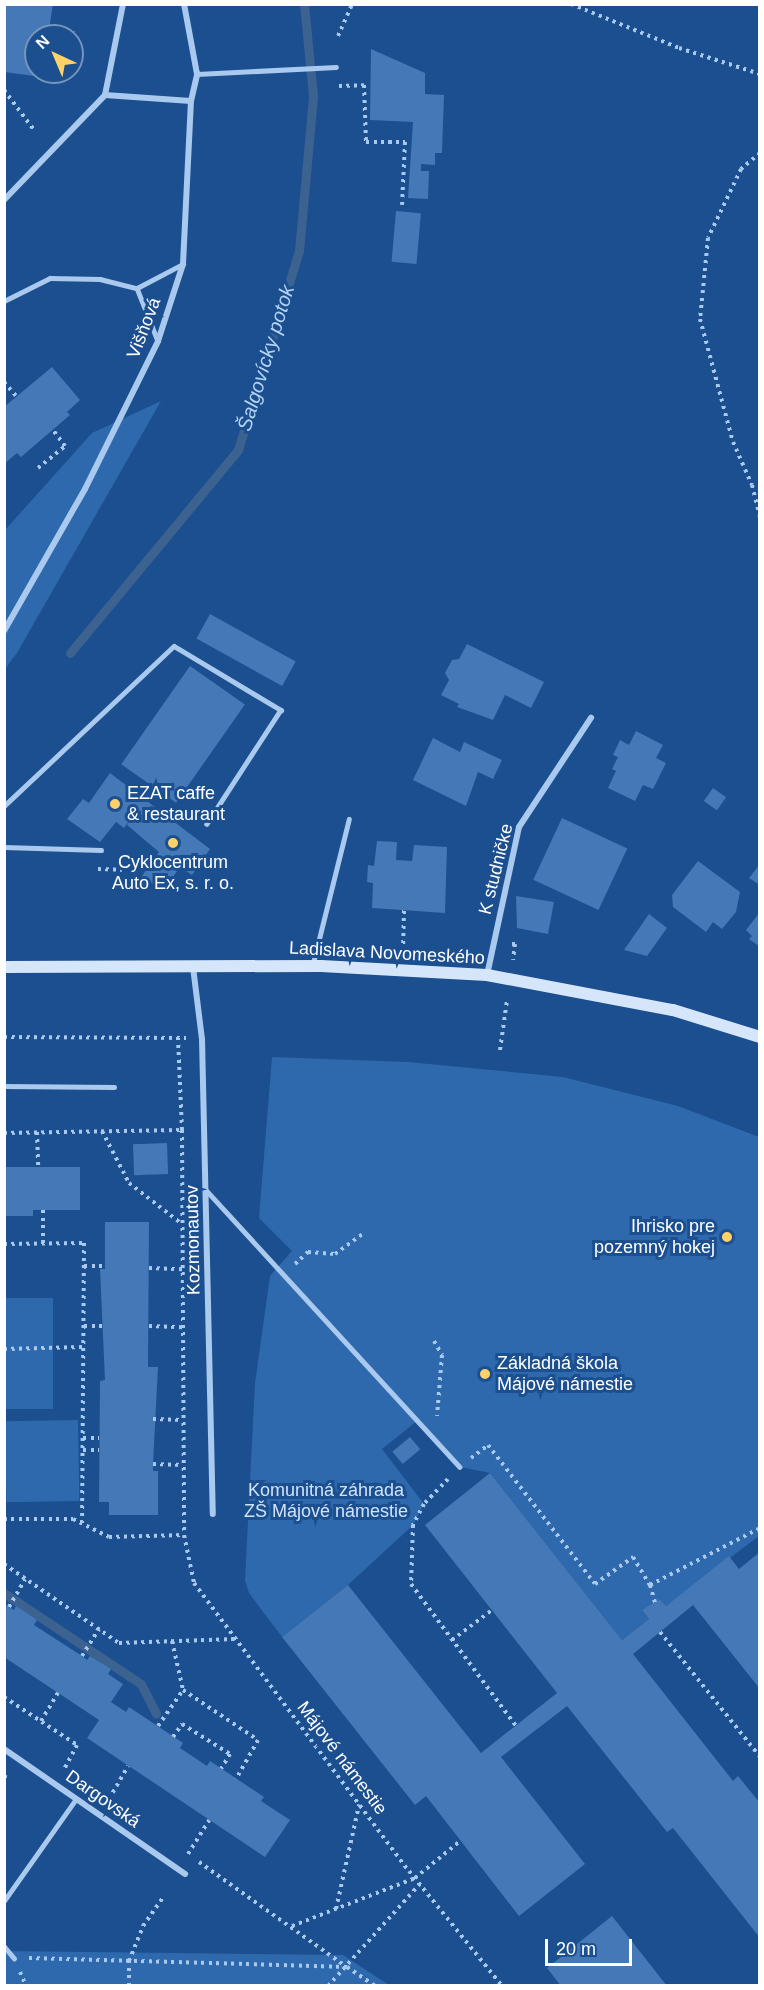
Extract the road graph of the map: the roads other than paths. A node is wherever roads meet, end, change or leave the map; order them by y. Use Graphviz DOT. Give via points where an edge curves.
graph roads {
  1 [pos="123,4"];
  2 [pos="184,4"];
  3 [pos="336,67"];
  4 [pos="197,74"];
  5 [pos="105,95"];
  6 [pos="191,101"];
  7 [pos="4,200"];
  8 [pos="183,264"];
  9 [pos="137,288"];
  10 [pos="4,301"];
  11 [pos="158,341"];
  12 [pos="4,631"];
  13 [pos="591,718"];
  14 [pos="4,806"];
  15 [pos="349,819"];
  16 [pos="207,824"];
  17 [pos="4,847"];
  18 [pos="101,850"];
  19 [pos="312,966"];
  20 [pos="4,967"];
  21 [pos="192,967"];
  22 [pos="487,975"];
  23 [pos="759,1038"];
  24 [pos="4,1086"];
  25 [pos="114,1087"];
  26 [pos="207,1191"];
  27 [pos="460,1467"];
  28 [pos="213,1514"];
  29 [pos="4,1749"];
  30 [pos="76,1799"];
  31 [pos="185,1874"];
  32 [pos="4,1901"];
  33 [pos="4,1946"];
  34 [pos="14,1958"];
  1 -- 5 [label="street"];
  2 -- 4 [label="street, Višňová"];
  3 -- 4 [label="lane"];
  4 -- 6 [label="street, Višňová"];
  5 -- 6 [label="street"];
  5 -- 7 [label="street"];
  6 -- 8 [label="street, Višňová"];
  8 -- 9 [label="lane"];
  8 -- 11 [label="street, Višňová"];
  9 -- 10 [label="lane" via="100,279 50,278"];
  9 -- 11 [label="lane"];
  11 -- 12 [label="street, Višňová" via="85,489"];
  13 -- 22 [label="street, K studničke" via="519,827"];
  14 -- 16 [label="lane" via="174,646 281,710"];
  15 -- 19 [label="lane"];
  17 -- 18 [label="lane"];
  19 -- 21 [label="street, Ladislava Novomeského"];
  19 -- 22 [label="street, Ladislava Novomeského"];
  20 -- 21 [label="street, Ladislava Novomeského"];
  21 -- 26 [label="street, Kozmonautov" via="202,1039"];
  22 -- 23 [label="street, Ladislava Novomeského" via="673,1010"];
  24 -- 25 [label="lane"];
  26 -- 27 [label="lane"];
  26 -- 28 [label="street, Kozmonautov"];
  29 -- 30 [label="street, Dargovská"];
  30 -- 31 [label="street, Dargovská"];
  30 -- 32 [label="lane"];
  33 -- 34 [label="lane"];
}
